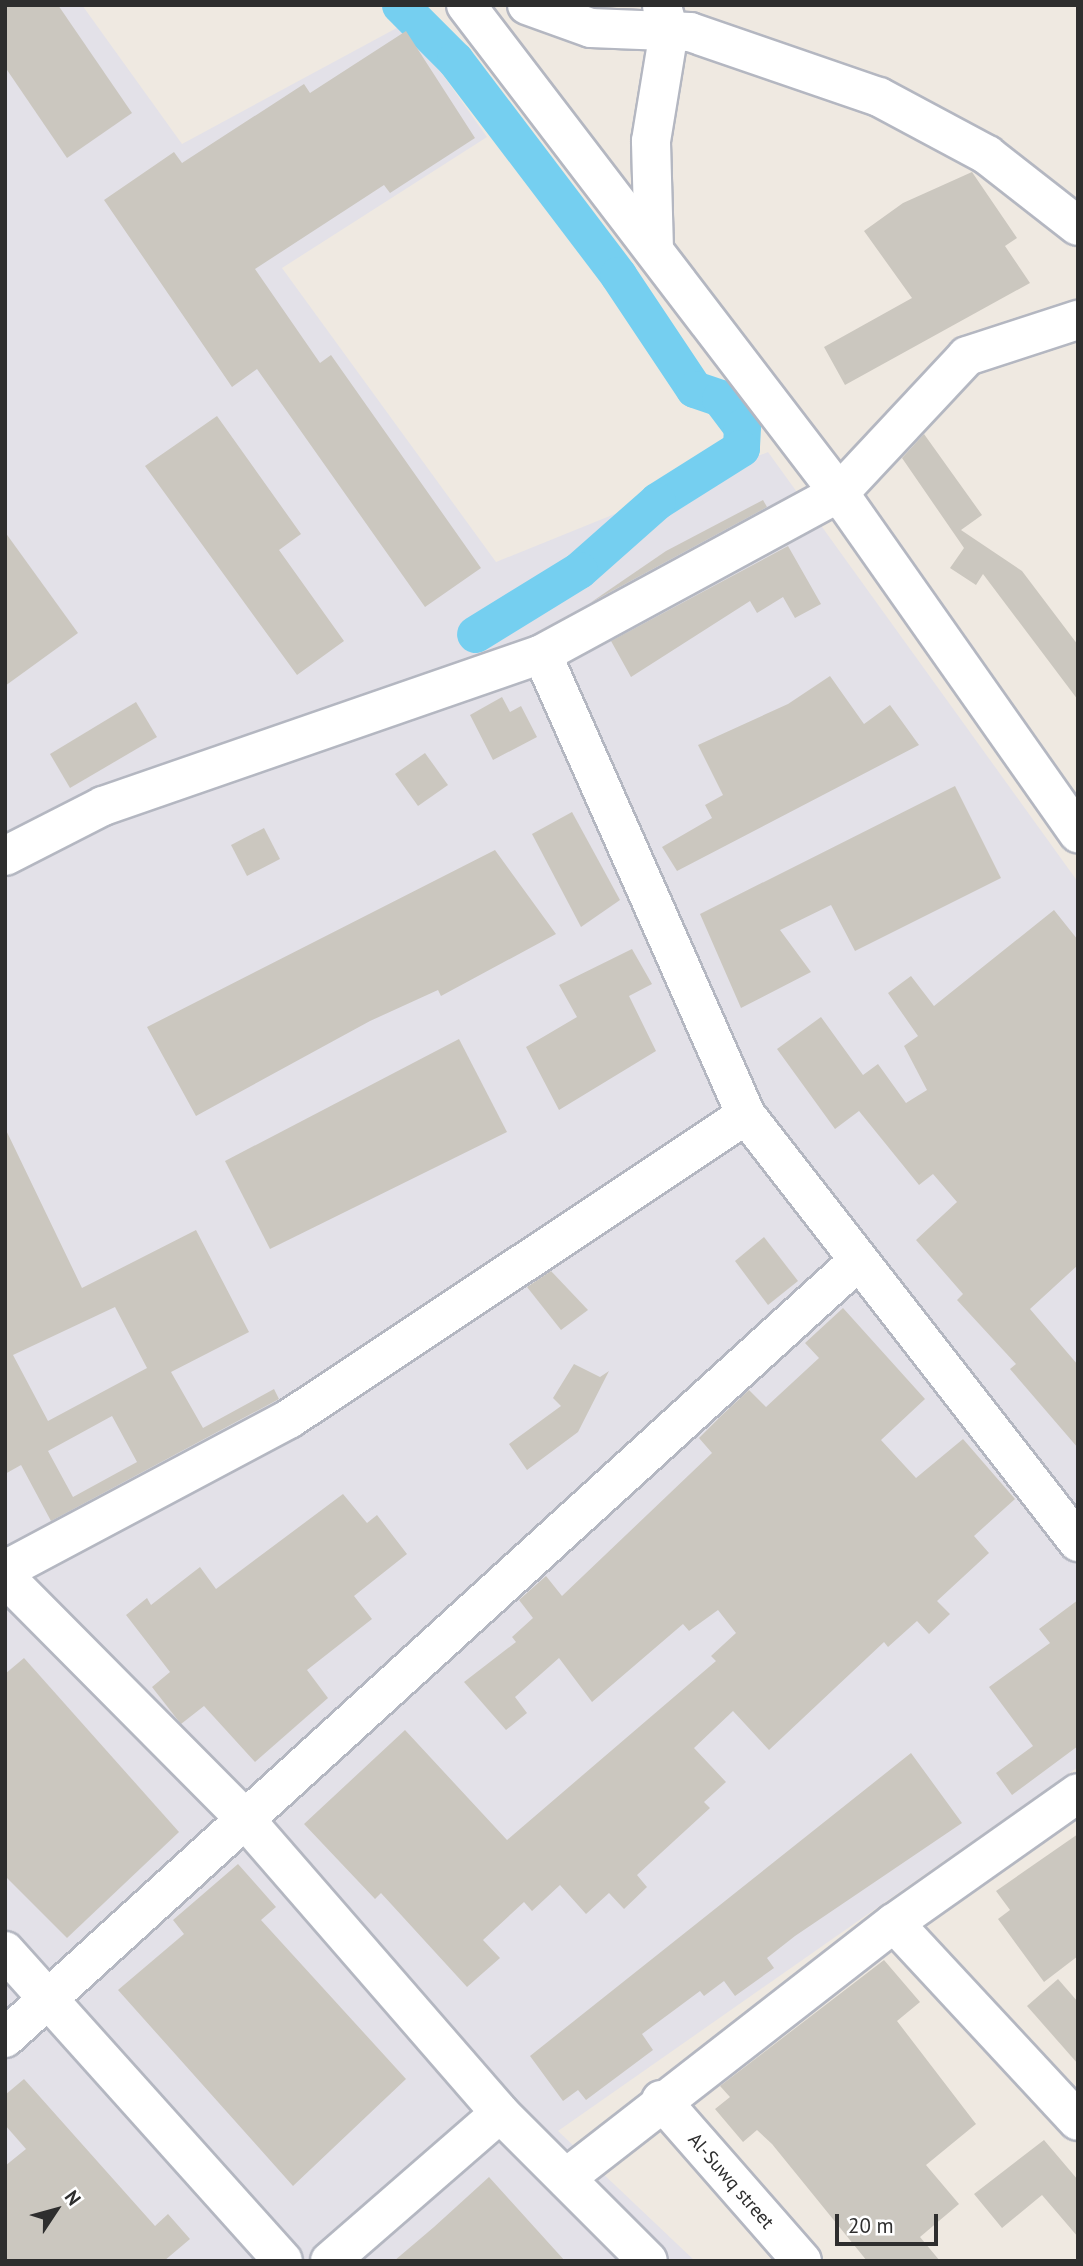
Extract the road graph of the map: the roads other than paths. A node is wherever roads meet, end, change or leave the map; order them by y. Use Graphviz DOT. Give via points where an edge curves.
graph roads {
  1 [pos="466,5"];
  2 [pos="527,5"];
  3 [pos="665,18"];
  4 [pos="1078,226"];
  5 [pos="654,250"];
  6 [pos="1078,320"];
  7 [pos="839,493"];
  8 [pos="542,654"];
  9 [pos="1078,833"];
  10 [pos="5,856"];
  11 [pos="746,1115"];
  12 [pos="857,1262"];
  13 [pos="1078,1542"];
  14 [pos="5,1570"];
  15 [pos="5,1577"];
  16 [pos="1078,1793"];
  17 [pos="243,1817"];
  18 [pos="894,1923"];
  19 [pos="5,1951"];
  20 [pos="50,2000"];
  21 [pos="5,2038"];
  22 [pos="661,2100"];
  23 [pos="500,2113"];
  24 [pos="1078,2121"];
  25 [pos="566,2178"];
  26 [pos="283,2261"];
  27 [pos="330,2261"];
  28 [pos="648,2261"];
  29 [pos="802,2261"];
  1 -- 5 [label="street"];
  2 -- 3 [label="street" via="591,27"];
  3 -- 4 [label="street" via="690,32 879,97 987,155"];
  3 -- 5 [label="street" via="651,141"];
  5 -- 7 [label="street"];
  6 -- 7 [label="street" via="967,356"];
  7 -- 8 [label="street"];
  7 -- 9 [label="street"];
  8 -- 10 [label="street" via="103,806"];
  8 -- 11 [label="street"];
  11 -- 12 [label="street"];
  11 -- 14 [label="street" via="289,1419"];
  12 -- 13 [label="street"];
  12 -- 17 [label="street"];
  15 -- 17 [label="street"];
  16 -- 18 [label="street"];
  17 -- 20 [label="street"];
  17 -- 23 [label="street"];
  18 -- 22 [label="street"];
  18 -- 24 [label="street"];
  19 -- 20 [label="street"];
  20 -- 21 [label="street"];
  20 -- 26 [label="street"];
  22 -- 25 [label="street"];
  22 -- 29 [label="street, Al-Suwq street"];
  23 -- 25 [label="street"];
  23 -- 27 [label="street"];
  25 -- 28 [label="street"];
}
